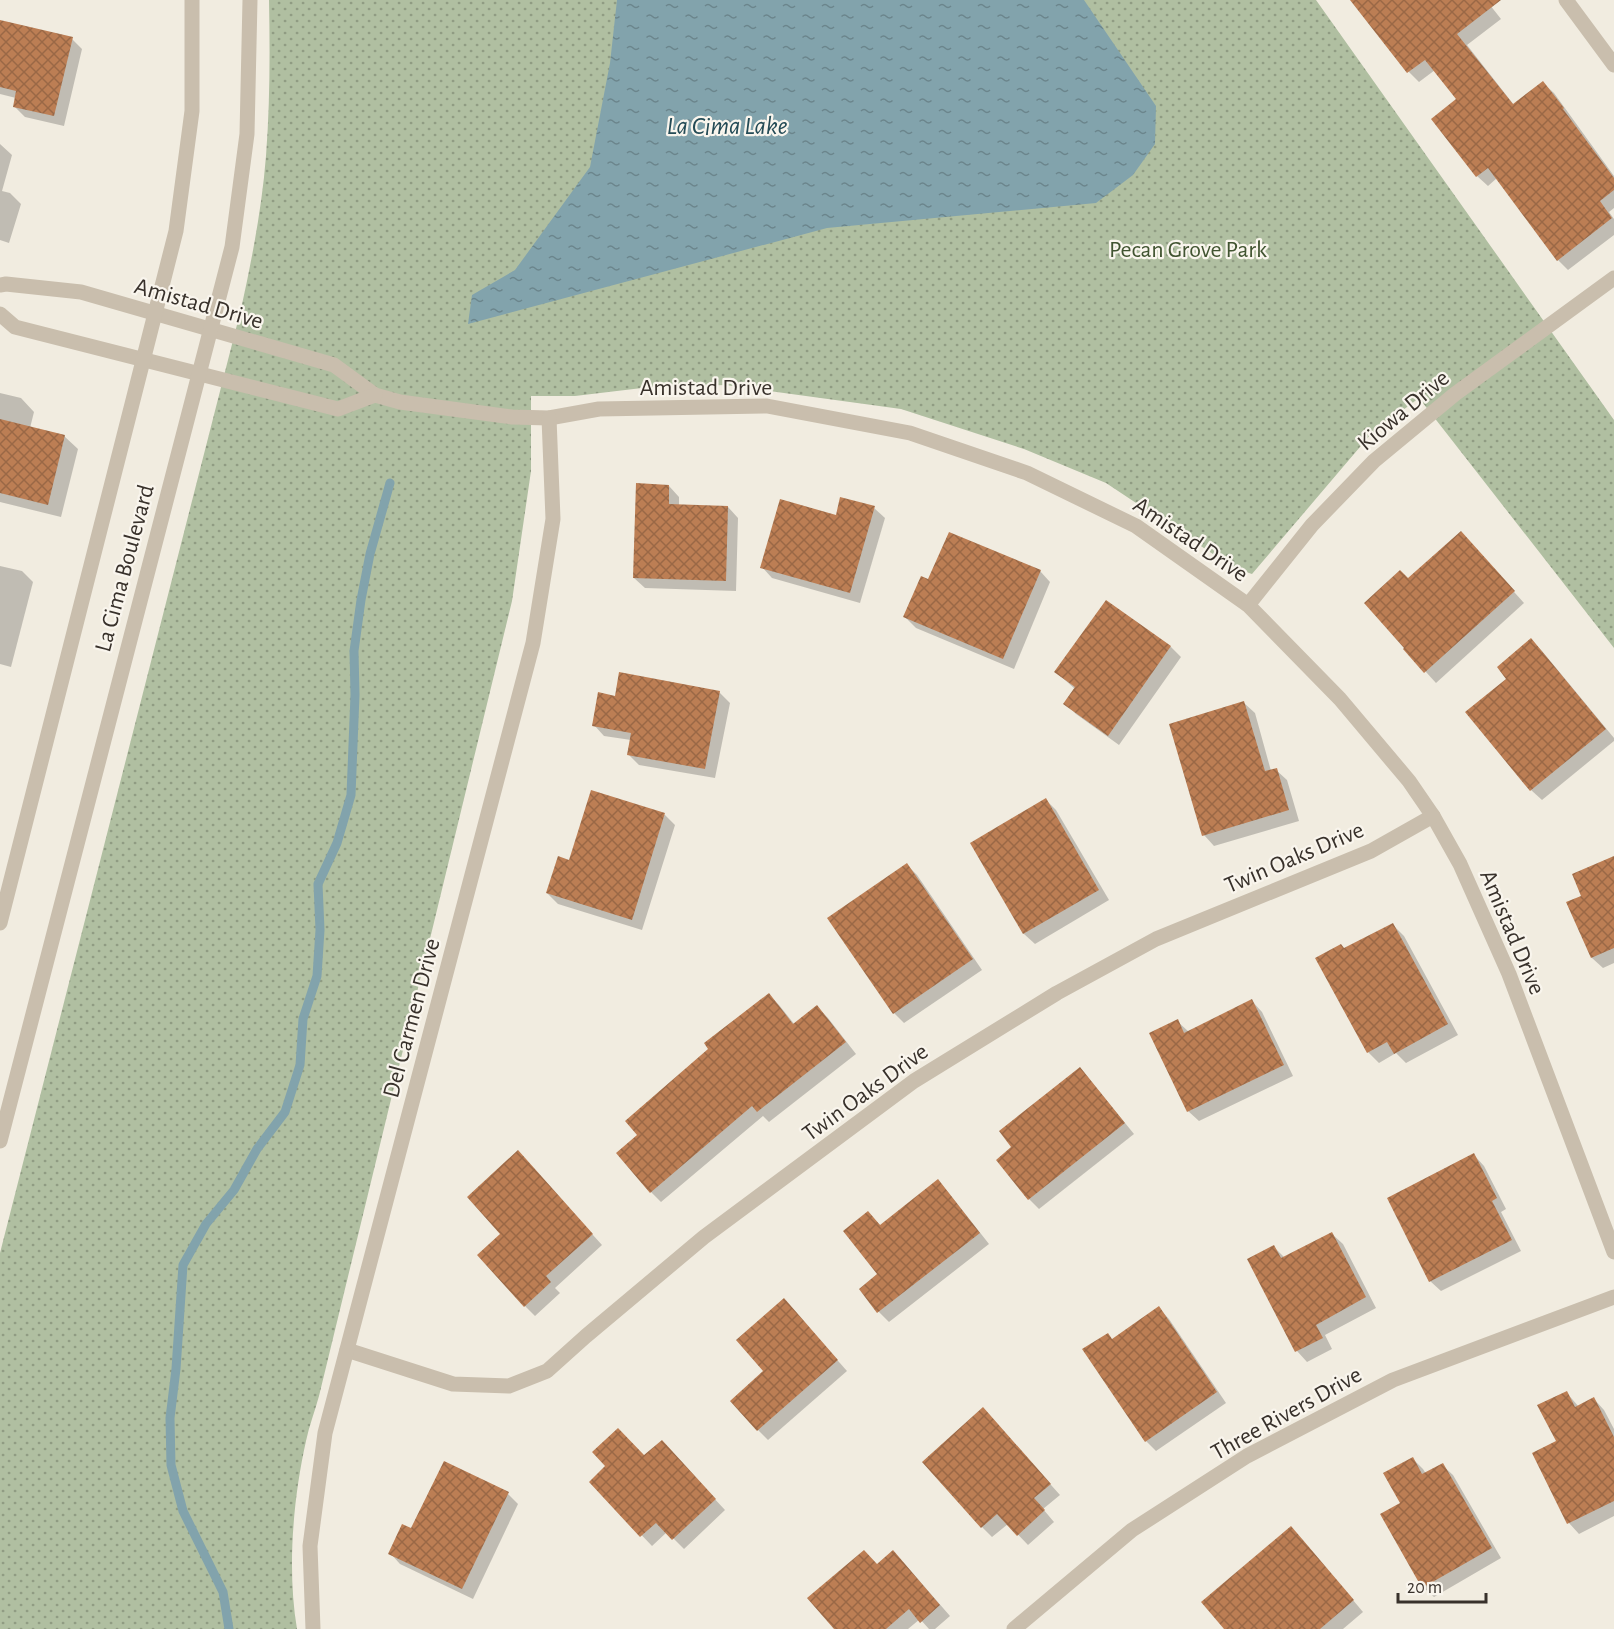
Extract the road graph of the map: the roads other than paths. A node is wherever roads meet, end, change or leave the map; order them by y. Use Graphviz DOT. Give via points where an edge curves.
graph roads {
  1 [pos="192,0"];
  2 [pos="249,0"];
  3 [pos="1566,0"];
  4 [pos="1614,65"];
  5 [pos="1614,278"];
  6 [pos="0,285"];
  7 [pos="156,314"];
  8 [pos="0,315"];
  9 [pos="210,329"];
  10 [pos="144,360"];
  11 [pos="198,374"];
  12 [pos="375,395"];
  13 [pos="549,418"];
  14 [pos="1248,604"];
  15 [pos="1433,816"];
  16 [pos="0,923"];
  17 [pos="0,1141"];
  18 [pos="1614,1252"];
  19 [pos="1614,1297"];
  20 [pos="347,1350"];
  21 [pos="313,1629"];
  22 [pos="1014,1629"];
  1 -- 7 [label="street, La Cima Boulevard" via="192,111 176,231"];
  2 -- 9 [label="street, La Cima Boulevard" via="247,134 232,247"];
  3 -- 4 [label="street"];
  5 -- 14 [label="street, Kiowa Drive" via="1455,394 1374,461 1312,525"];
  6 -- 7 [label="street, Amistad Drive" via="81,292"];
  7 -- 9 [label="street, Amistad Drive"];
  7 -- 10 [label="street, La Cima Boulevard"];
  8 -- 10 [label="street" via="15,327"];
  9 -- 11 [label="street, La Cima Boulevard"];
  9 -- 12 [label="street, Amistad Drive" via="334,365"];
  10 -- 11 [label="street"];
  10 -- 16 [label="street, La Cima Boulevard"];
  11 -- 12 [label="street" via="338,409"];
  11 -- 17 [label="street, La Cima Boulevard"];
  12 -- 13 [label="street, Amistad Drive" via="513,417"];
  13 -- 14 [label="street, Amistad Drive" via="599,409 767,406 910,433 1028,473 1136,526"];
  13 -- 20 [label="street, Del Carmen Drive" via="553,519 533,643"];
  14 -- 15 [label="street, Amistad Drive" via="1340,699"];
  15 -- 18 [label="street, Amistad Drive" via="1460,864 1509,974"];
  15 -- 20 [label="street, Twin Oaks Drive" via="1371,851 1156,939 1057,993 914,1081 704,1238 547,1371 509,1386 453,1384"];
  19 -- 22 [label="street, Three Rivers Drive" via="1394,1380 1247,1456 1132,1530"];
  20 -- 21 [label="street, Del Carmen Drive" via="325,1433 310,1546"];
}
